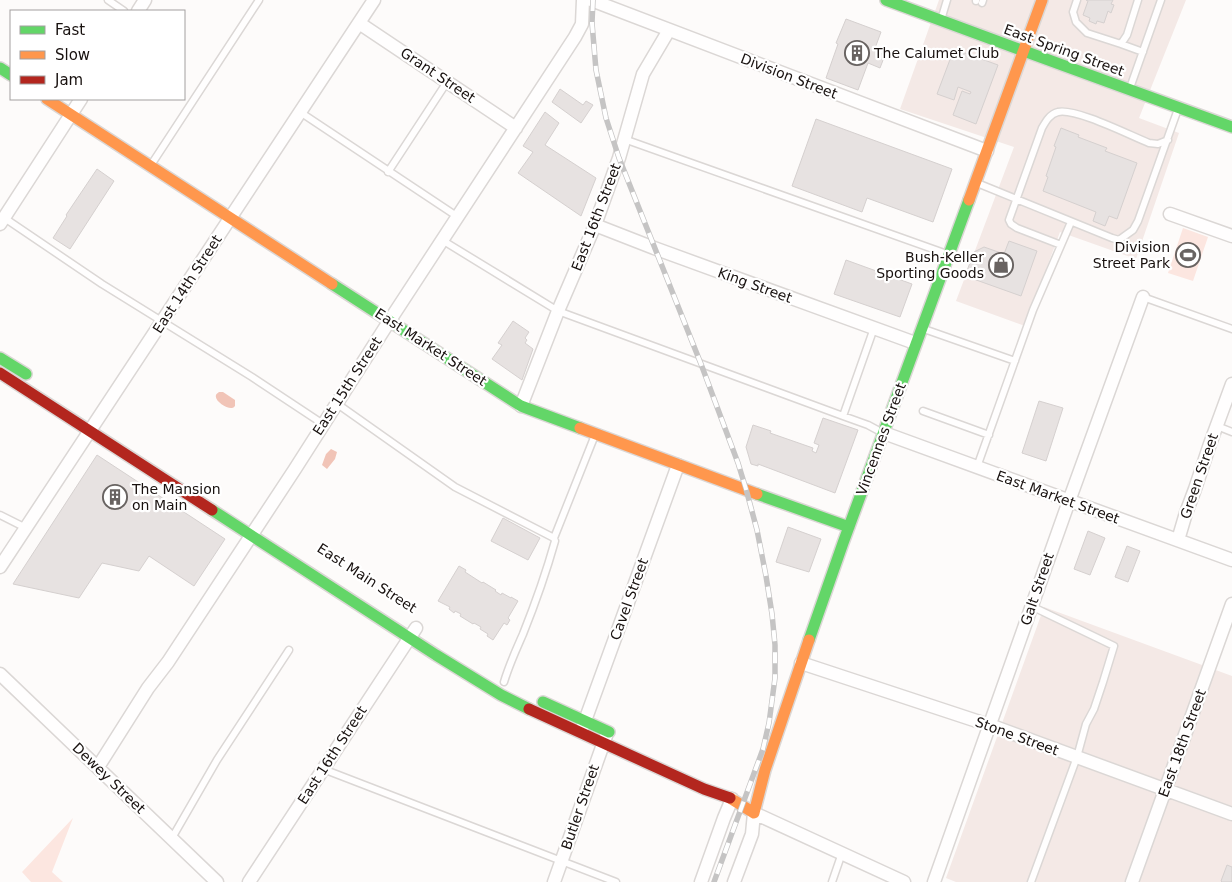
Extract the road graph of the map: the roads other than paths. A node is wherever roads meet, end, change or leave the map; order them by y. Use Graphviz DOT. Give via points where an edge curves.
graph roads {
  1 [pos="108,0"];
  2 [pos="259,0"];
  3 [pos="374,0"];
  4 [pos="583,0"];
  5 [pos="591,0"];
  6 [pos="886,0"];
  7 [pos="947,0"];
  8 [pos="1042,0"];
  9 [pos="1077,0"];
  10 [pos="1138,0"];
  11 [pos="1161,0"];
  12 [pos="123,10"];
  13 [pos="941,20"];
  14 [pos="359,23"];
  15 [pos="669,30"];
  16 [pos="1121,44"];
  17 [pos="1024,51"];
  18 [pos="1143,52"];
  19 [pos="447,82"];
  20 [pos="1129,90"];
  21 [pos="49,100"];
  22 [pos="80,100"];
  23 [pos="1179,108"];
  24 [pos="300,112"];
  25 [pos="71,114"];
  26 [pos="516,128"];
  27 [pos="1232,128"];
  28 [pos="624,139"];
  29 [pos="1168,140"];
  30 [pos="987,151"];
  31 [pos="151,165"];
  32 [pos="388,172"];
  33 [pos="975,182"];
  34 [pos="1017,199"];
  35 [pos="1170,214"];
  36 [pos="231,217"];
  37 [pos="458,217"];
  38 [pos="1,219"];
  39 [pos="1070,222"];
  40 [pos="595,225"];
  41 [pos="1232,236"];
  42 [pos="442,240"];
  43 [pos="1061,245"];
  44 [pos="948,254"];
  45 [pos="1143,297"];
  46 [pos="558,311"];
  47 [pos="390,320"];
  48 [pos="162,321"];
  49 [pos="874,328"];
  50 [pos="921,328"];
  51 [pos="1232,330"];
  52 [pos="915,343"];
  53 [pos="0,358"];
  54 [pos="1015,361"];
  55 [pos="0,373"];
  56 [pos="32,379"];
  57 [pos="1232,384"];
  58 [pos="336,403"];
  59 [pos="521,406"];
  60 [pos="923,411"];
  61 [pos="843,416"];
  62 [pos="92,422"];
  63 [pos="323,424"];
  64 [pos="1216,426"];
  65 [pos="109,428"];
  66 [pos="1232,432"];
  67 [pos="596,434"];
  68 [pos="884,434"];
  69 [pos="989,435"];
  70 [pos="678,465"];
  71 [pos="977,467"];
  72 [pos="1069,500"];
  73 [pos="0,515"];
  74 [pos="849,527"];
  75 [pos="26,528"];
  76 [pos="256,528"];
  77 [pos="554,538"];
  78 [pos="1178,540"];
  79 [pos="1232,560"];
  80 [pos="0,567"];
  81 [pos="1232,604"];
  82 [pos="1031,606"];
  83 [pos="414,630"];
  84 [pos="289,650"];
  85 [pos="800,662"];
  86 [pos="0,674"];
  87 [pos="504,682"];
  88 [pos="534,698"];
  89 [pos="585,721"];
  90 [pos="990,725"];
  91 [pos="581,734"];
  92 [pos="609,737"];
  93 [pos="1077,757"];
  94 [pos="98,767"];
  95 [pos="323,769"];
  96 [pos="715,781"];
  97 [pos="1165,790"];
  98 [pos="732,799"];
  99 [pos="754,813"];
  100 [pos="1232,814"];
  101 [pos="172,838"];
  102 [pos="842,853"];
  103 [pos="561,862"];
  104 [pos="218,882"];
  105 [pos="249,882"];
  106 [pos="554,882"];
  107 [pos="616,882"];
  108 [pos="701,882"];
  109 [pos="734,882"];
  110 [pos="832,882"];
  111 [pos="904,882"];
  112 [pos="934,882"];
  113 [pos="1032,882"];
  114 [pos="1132,882"];
  1 -- 12 [label="lane"];
  2 -- 31 [label="lane"];
  3 -- 14 [label="street, East 14th Street"];
  4 -- 26 [label="street, East 15th Street" via="582,24"];
  5 -- 15 [label="street, Division Street"];
  6 -- 13 [label="main road, East Spring Street"];
  7 -- 13 [label="lane"];
  8 -- 17 [label="main road, Vincennes Street"];
  9 -- 16 [label="lane" via="1073,12 1076,22 1087,33"];
  10 -- 16 [label="lane"];
  11 -- 18 [label="lane"];
  13 -- 17 [label="main road, East Spring Street"];
  14 -- 19 [label="street, Grant Street"];
  14 -- 24 [label="street, East 14th Street"];
  15 -- 28 [label="street, East 16th Street" via="643,74"];
  15 -- 30 [label="street, Division Street"];
  16 -- 18 [label="lane"];
  17 -- 20 [label="main road, East Spring Street"];
  17 -- 30 [label="main road, Vincennes Street"];
  18 -- 20 [label="lane"];
  19 -- 26 [label="street, Grant Street"];
  19 -- 32 [label="lane"];
  20 -- 23 [label="main road, East Spring Street"];
  21 -- 25 [label="main road, East Market Street"];
  22 -- 25 [label="street"];
  23 -- 27 [label="main road, East Spring Street"];
  23 -- 29 [label="lane"];
  24 -- 32 [label="lane"];
  24 -- 36 [label="street, East 14th Street"];
  25 -- 31 [label="main road, East Market Street"];
  25 -- 38 [label="street"];
  26 -- 37 [label="street, East 15th Street"];
  28 -- 40 [label="street, East 16th Street"];
  28 -- 44 [label="lane"];
  29 -- 34 [label="lane" via="1149,143 1074,113 1051,115 1042,128"];
  29 -- 39 [label="lane" via="1133,230 1119,240"];
  30 -- 33 [label="main road, Vincennes Street"];
  31 -- 36 [label="main road, East Market Street"];
  32 -- 37 [label="lane"];
  33 -- 34 [label="lane"];
  33 -- 44 [label="main road, Vincennes Street"];
  34 -- 39 [label="lane"];
  34 -- 43 [label="lane" via="1009,220 1011,224"];
  35 -- 41 [label="street"];
  36 -- 47 [label="main road, East Market Street"];
  36 -- 48 [label="street, East 14th Street"];
  37 -- 42 [label="street, East 15th Street"];
  38 -- 48 [label="lane"];
  39 -- 43 [label="lane"];
  40 -- 46 [label="street, East 16th Street"];
  40 -- 49 [label="street, King Street"];
  42 -- 46 [label="lane"];
  42 -- 47 [label="street, East 15th Street"];
  43 -- 54 [label="lane"];
  44 -- 50 [label="main road, Vincennes Street"];
  45 -- 51 [label="lane"];
  45 -- 72 [label="street, Galt Street"];
  46 -- 59 [label="street, East 16th Street"];
  46 -- 61 [label="lane"];
  47 -- 58 [label="street, East 15th Street"];
  47 -- 59 [label="main road, East Market Street"];
  48 -- 62 [label="street, East 14th Street"];
  48 -- 63 [label="lane"];
  49 -- 52 [label="street, King Street"];
  49 -- 61 [label="lane"];
  50 -- 52 [label="main road, Vincennes Street"];
  50 -- 54 [label="lane"];
  52 -- 68 [label="main road, Vincennes Street"];
  53 -- 56 [label="main road"];
  54 -- 69 [label="lane"];
  55 -- 62 [label="main road, East Main Street"];
  57 -- 64 [label="street, Green Street"];
  58 -- 63 [label="street, East 15th Street"];
  58 -- 77 [label="lane" via="455,487"];
  59 -- 67 [label="main road, East Market Street"];
  60 -- 69 [label="lane"];
  61 -- 68 [label="lane"];
  62 -- 65 [label="main road, East Main Street"];
  62 -- 75 [label="street, East 14th Street"];
  62 -- 76 [label="main road, East Main Street"];
  63 -- 76 [label="street, East 15th Street"];
  64 -- 66 [label="lane"];
  64 -- 78 [label="street, Green Street"];
  67 -- 70 [label="main road, East Market Street"];
  67 -- 77 [label="lane"];
  68 -- 71 [label="street, East Market Street"];
  68 -- 74 [label="main road, Vincennes Street"];
  69 -- 71 [label="lane"];
  70 -- 74 [label="main road, East Market Street"];
  70 -- 89 [label="street, Cavel Street"];
  71 -- 72 [label="street, East Market Street"];
  72 -- 78 [label="street, East Market Street"];
  72 -- 82 [label="street, Galt Street"];
  73 -- 75 [label="lane"];
  74 -- 85 [label="main road, Vincennes Street"];
  75 -- 80 [label="street, East 14th Street"];
  76 -- 83 [label="main road, East Main Street"];
  76 -- 94 [label="street, East 15th Street"];
  77 -- 87 [label="lane" via="548,564"];
  78 -- 79 [label="street, East Market Street"];
  81 -- 97 [label="street, East 18th Street"];
  82 -- 90 [label="street, Galt Street"];
  82 -- 93 [label="lane" via="1114,646"];
  83 -- 91 [label="main road, East Main Street" via="501,695"];
  83 -- 95 [label="street, East 16th Street"];
  84 -- 101 [label="lane" via="217,760"];
  85 -- 90 [label="street, Stone Street"];
  85 -- 99 [label="main road, Vincennes Street"];
  86 -- 94 [label="street, Dewey Street"];
  88 -- 89 [label="main road, East Main Street"];
  89 -- 91 [label="street, Cavel Street"];
  89 -- 92 [label="main road, East Main Street"];
  90 -- 93 [label="street, Stone Street"];
  90 -- 112 [label="street, Galt Street"];
  91 -- 92 [label="main road, East Main Street"];
  92 -- 98 [label="main road, East Main Street" via="704,789"];
  92 -- 103 [label="street, Butler Street"];
  93 -- 97 [label="street, Stone Street"];
  93 -- 113 [label="lane"];
  94 -- 101 [label="street, Dewey Street"];
  95 -- 103 [label="lane"];
  95 -- 105 [label="street, East 16th Street"];
  96 -- 98 [label="main road, East Main Street"];
  97 -- 100 [label="street, Stone Street"];
  97 -- 114 [label="street, East 18th Street"];
  98 -- 99 [label="main road, East Main Street"];
  98 -- 108 [label="street"];
  99 -- 102 [label="street"];
  99 -- 109 [label="street, Vincennes Street" via="752,834"];
  101 -- 104 [label="street, Dewey Street"];
  102 -- 110 [label="lane"];
  102 -- 111 [label="street"];
  103 -- 106 [label="street, Butler Street"];
  103 -- 107 [label="lane"];
}
